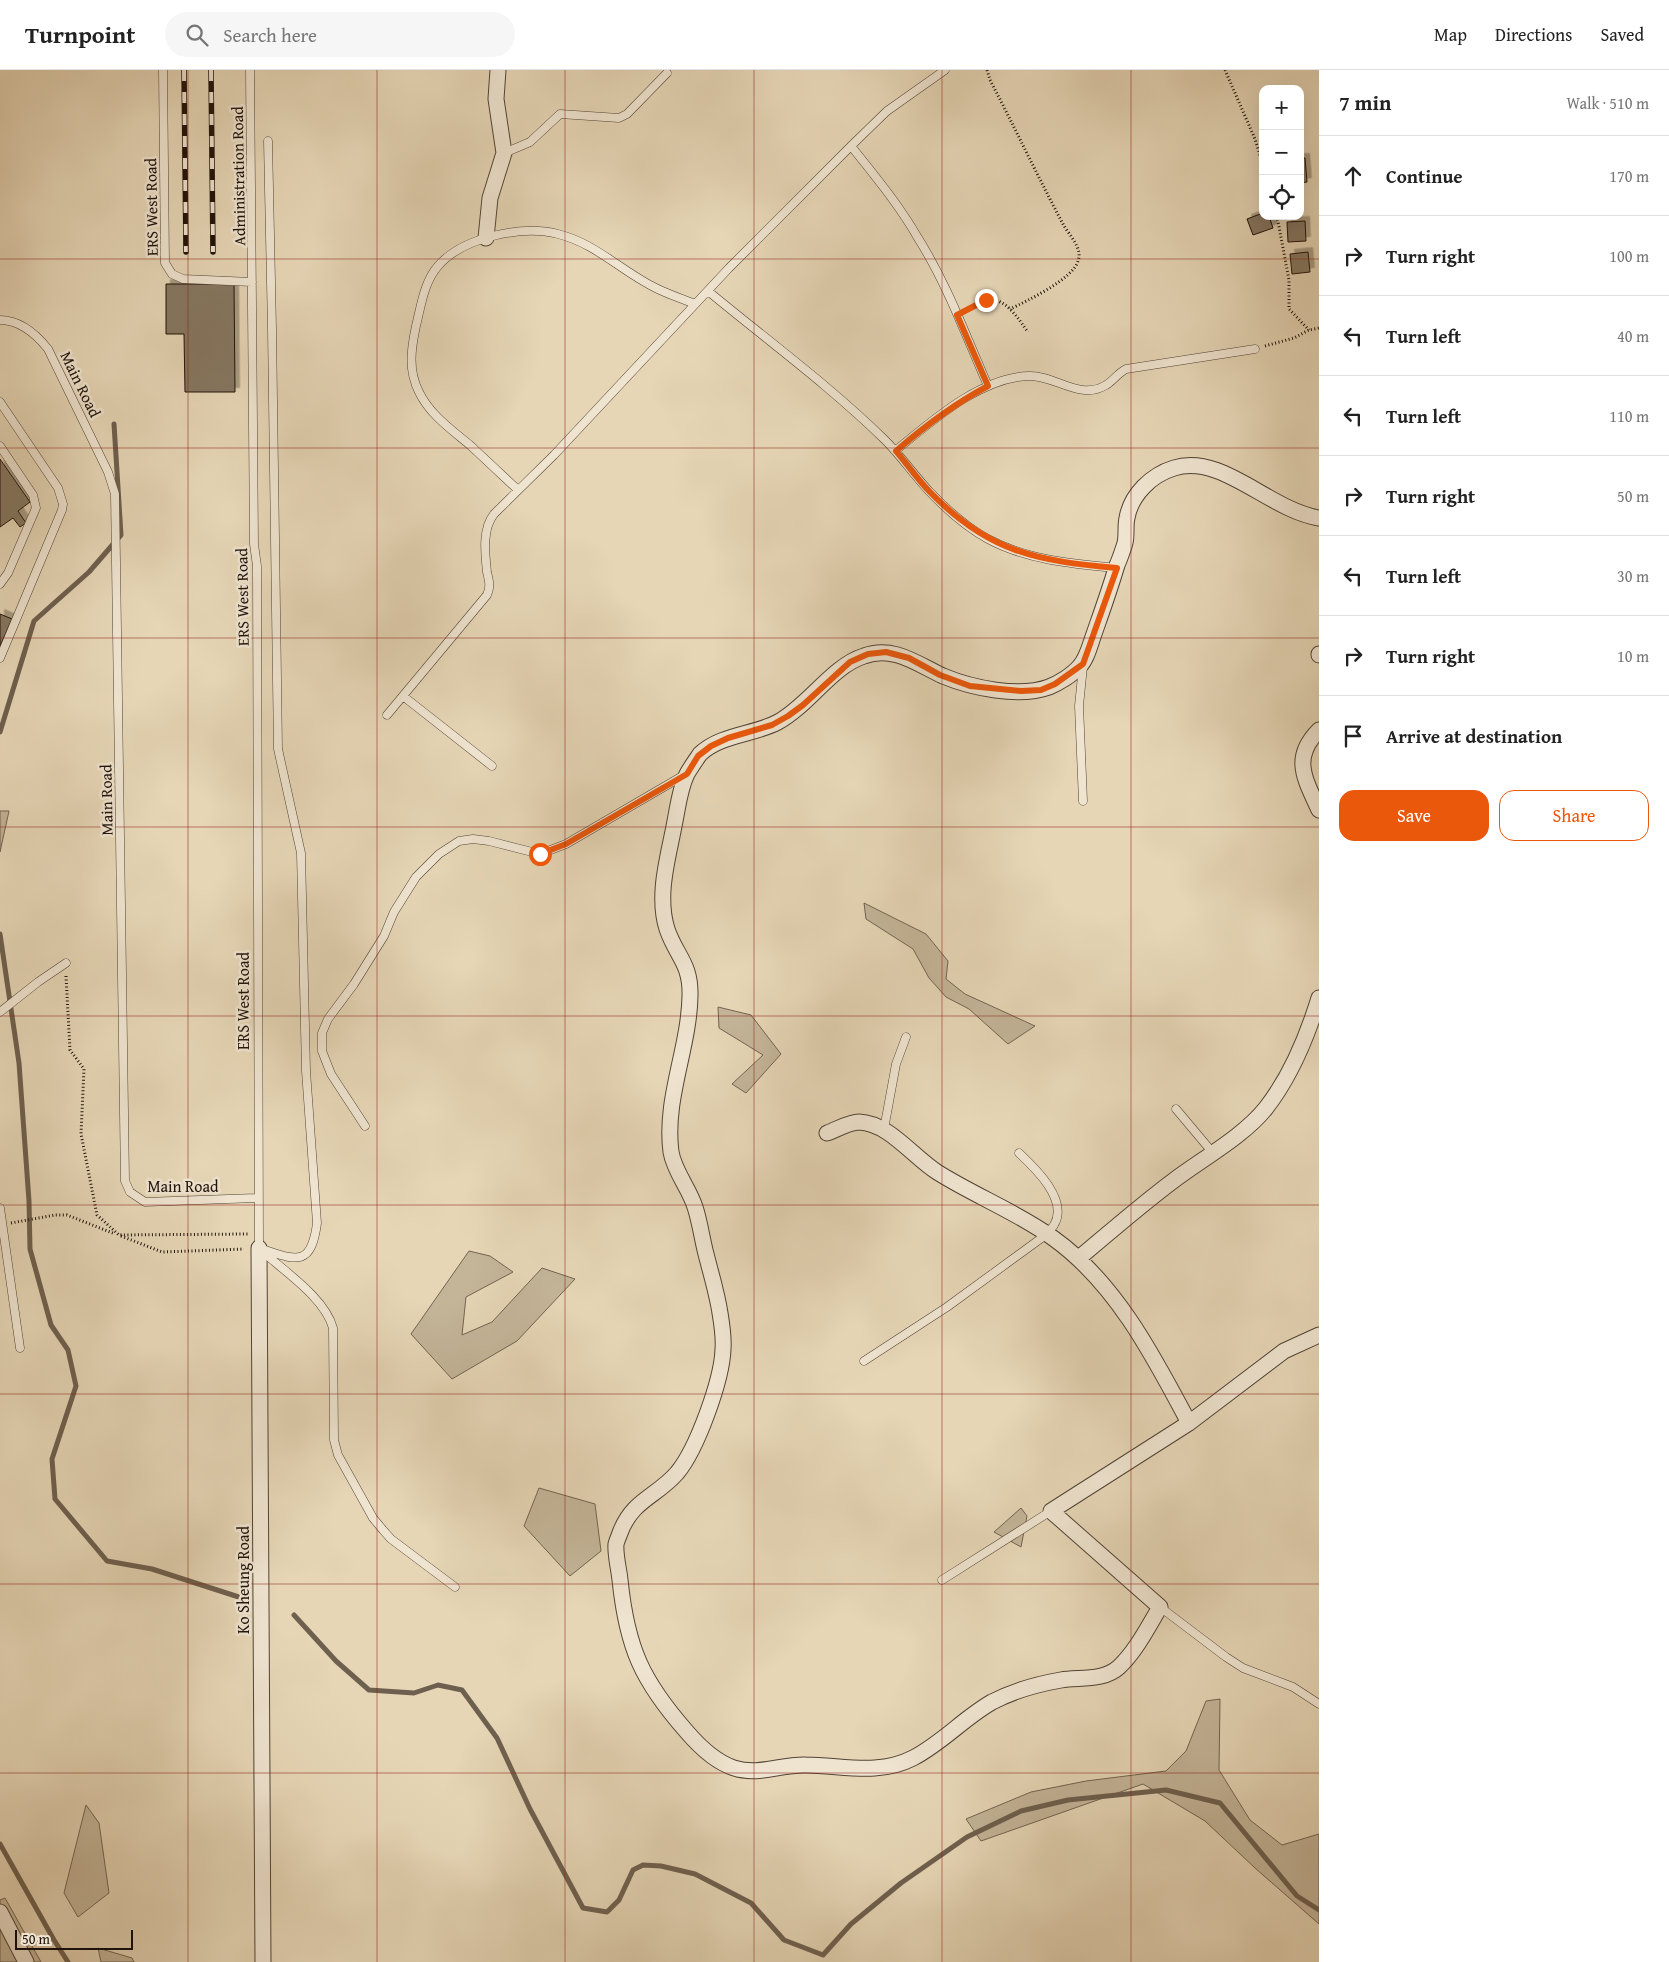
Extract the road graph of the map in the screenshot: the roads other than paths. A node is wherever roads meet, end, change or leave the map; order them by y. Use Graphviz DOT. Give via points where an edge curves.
graph roads {
  1 [pos="163,70"];
  2 [pos="250,70"];
  3 [pos="498,70"];
  4 [pos="945,70"];
  5 [pos="667,73"];
  6 [pos="268,141"];
  7 [pos="851,146"];
  8 [pos="504,153"];
  9 [pos="486,238"];
  10 [pos="252,282"];
  11 [pos="708,291"];
  12 [pos="695,304"];
  13 [pos="0,320"];
  14 [pos="1255,349"];
  15 [pos="988,386"];
  16 [pos="0,402"];
  17 [pos="0,446"];
  18 [pos="896,451"];
  19 [pos="518,490"];
  20 [pos="1319,518"];
  21 [pos="1117,568"];
  22 [pos="0,584"];
  23 [pos="0,658"];
  24 [pos="1083,664"];
  25 [pos="403,696"];
  26 [pos="387,715"];
  27 [pos="1319,730"];
  28 [pos="492,766"];
  29 [pos="687,774"];
  30 [pos="1083,801"];
  31 [pos="1319,810"];
  32 [pos="66,963"];
  33 [pos="1319,998"];
  34 [pos="0,1012"];
  35 [pos="906,1037"];
  36 [pos="1176,1110"];
  37 [pos="365,1126"];
  38 [pos="884,1129"];
  39 [pos="827,1133"];
  40 [pos="1019,1153"];
  41 [pos="1213,1153"];
  42 [pos="257,1198"];
  43 [pos="0,1208"];
  44 [pos="1047,1234"];
  45 [pos="258,1248"];
  46 [pos="1079,1258"];
  47 [pos="1319,1335"];
  48 [pos="20,1348"];
  49 [pos="864,1361"];
  50 [pos="1189,1423"];
  51 [pos="1051,1511"];
  52 [pos="942,1580"];
  53 [pos="455,1586"];
  54 [pos="1160,1607"];
  55 [pos="1319,1704"];
  56 [pos="0,1912"];
  57 [pos="26,1962"];
  58 [pos="263,1962"];
  1 -- 10 [label="lane, ERS West Road" via="165,263 172,274 182,279"];
  2 -- 10 [label="lane, Administration Road"];
  3 -- 8 [label="street" via="496,98"];
  4 -- 7 [label="lane" via="887,111"];
  5 -- 8 [label="lane" via="627,114 619,118 560,114 530,142"];
  6 -- 45 [label="lane" via="278,748 301,853 306,1071 317,1223 310,1251 300,1259"];
  7 -- 11 [label="lane"];
  7 -- 15 [label="lane" via="892,197 919,238"];
  8 -- 9 [label="street" via="490,198"];
  9 -- 12 [label="lane" via="522,231 557,234 588,245 650,286"];
  9 -- 19 [label="lane" via="446,258 437,267 422,301 410,362 418,391 429,409"];
  10 -- 42 [label="lane, ERS West Road" via="254,544 257,566"];
  11 -- 12 [label="lane"];
  11 -- 18 [label="lane"];
  12 -- 19 [label="lane"];
  13 -- 42 [label="lane, Main Road" via="22,326 48,349 108,472 115,494 125,1181 130,1192 144,1202"];
  14 -- 15 [label="lane" via="1126,369 1106,386 1092,390 1077,390 1031,376"];
  15 -- 18 [label="lane" via="928,424"];
  16 -- 23 [label="lane" via="58,488 63,504"];
  17 -- 22 [label="lane" via="33,495 36,508 8,573"];
  18 -- 21 [label="lane" via="929,491 970,528 989,540 1051,561"];
  19 -- 25 [label="lane" via="488,521 485,535 490,585 487,595"];
  20 -- 21 [label="street" via="1293,511 1224,472 1206,466 1173,468 1140,489 1131,505"];
  21 -- 24 [label="street"];
  24 -- 29 [label="street" via="1055,684 1041,690 1021,691 970,686 940,675 909,658 886,652 868,654 850,662 803,705 780,721 711,746 698,756"];
  24 -- 30 [label="lane" via="1079,706"];
  25 -- 26 [label="lane"];
  25 -- 28 [label="lane"];
  27 -- 31 [label="street" via="1304,750 1302,768"];
  29 -- 37 [label="lane" via="566,844 540,854 489,841 459,841 439,854 416,877 394,912 384,936 322,1033 322,1051 331,1074"];
  29 -- 54 [label="street" via="664,878 663,906 668,930 686,964 690,986 689,1017 671,1102 671,1156 694,1204 720,1307 723,1355 701,1430 689,1454 677,1473 626,1516 616,1544 621,1593 632,1647 647,1681 659,1700 696,1742 732,1767 760,1772 802,1764 872,1769 895,1766 915,1757 995,1700 1061,1680 1106,1675 1118,1668"];
  32 -- 34 [label="lane"];
  33 -- 41 [label="street" via="1294,1064 1266,1108 1254,1122"];
  35 -- 38 [label="lane" via="896,1064"];
  36 -- 41 [label="lane"];
  38 -- 39 [label="street" via="858,1122"];
  38 -- 44 [label="street" via="936,1172"];
  40 -- 44 [label="lane" via="1040,1174 1056,1202 1055,1224"];
  41 -- 46 [label="street" via="1167,1185"];
  42 -- 45 [label="lane, Ko Sheung Road"];
  43 -- 48 [label="lane"];
  44 -- 46 [label="street"];
  44 -- 49 [label="lane" via="947,1307"];
  45 -- 53 [label="lane" via="324,1307 330,1318 333,1328 335,1447 373,1518 391,1539"];
  45 -- 58 [label="street, Ko Sheung Road"];
  46 -- 50 [label="street" via="1138,1333"];
  47 -- 50 [label="street" via="1284,1351"];
  50 -- 51 [label="street"];
  51 -- 52 [label="lane"];
  51 -- 54 [label="street"];
  54 -- 55 [label="lane" via="1243,1668 1294,1688"];
  56 -- 57 [label="street"];
}
